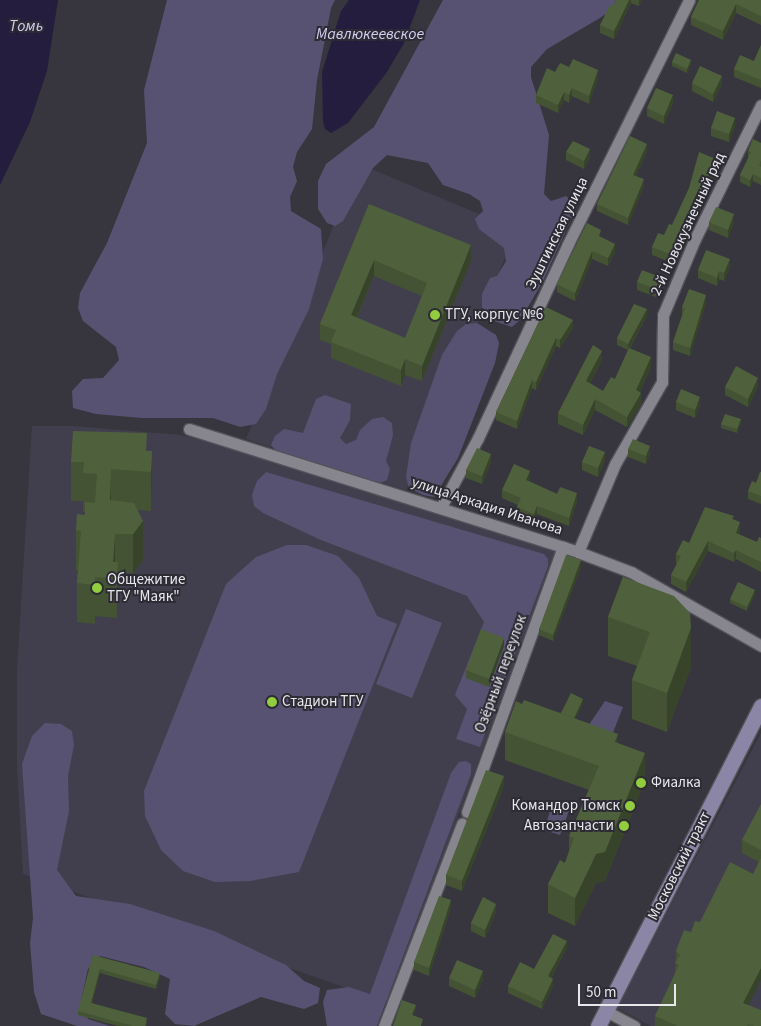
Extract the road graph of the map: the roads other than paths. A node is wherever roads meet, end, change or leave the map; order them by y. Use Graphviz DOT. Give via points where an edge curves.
graph roads {
  1 [pos="689,0"];
  2 [pos="761,105"];
  3 [pos="189,429"];
  4 [pos="441,508"];
  5 [pos="563,547"];
  6 [pos="578,552"];
  7 [pos="761,646"];
  8 [pos="761,706"];
  9 [pos="467,812"];
  10 [pos="462,824"];
  11 [pos="606,1011"];
  12 [pos="384,1026"];
  13 [pos="598,1026"];
  14 [pos="634,1026"];
  1 -- 4 [label="street, Эуштинская улица" via="568,244 478,438"];
  2 -- 6 [label="street, 2-й Новокузнечный ряд" via="695,239 663,315 662,382 615,464"];
  3 -- 4 [label="street, улица Аркадия Иванова"];
  4 -- 5 [label="street, улица Аркадия Иванова"];
  5 -- 6 [label="street, улица Аркадия Иванова"];
  5 -- 9 [label="street, Озёрный переулок"];
  6 -- 7 [label="street, улица Аркадия Иванова" via="630,572"];
  8 -- 11 [label="main road, Московский тракт"];
  10 -- 12 [label="street"];
  11 -- 13 [label="main road, Московский тракт"];
  11 -- 14 [label="street"];
}
